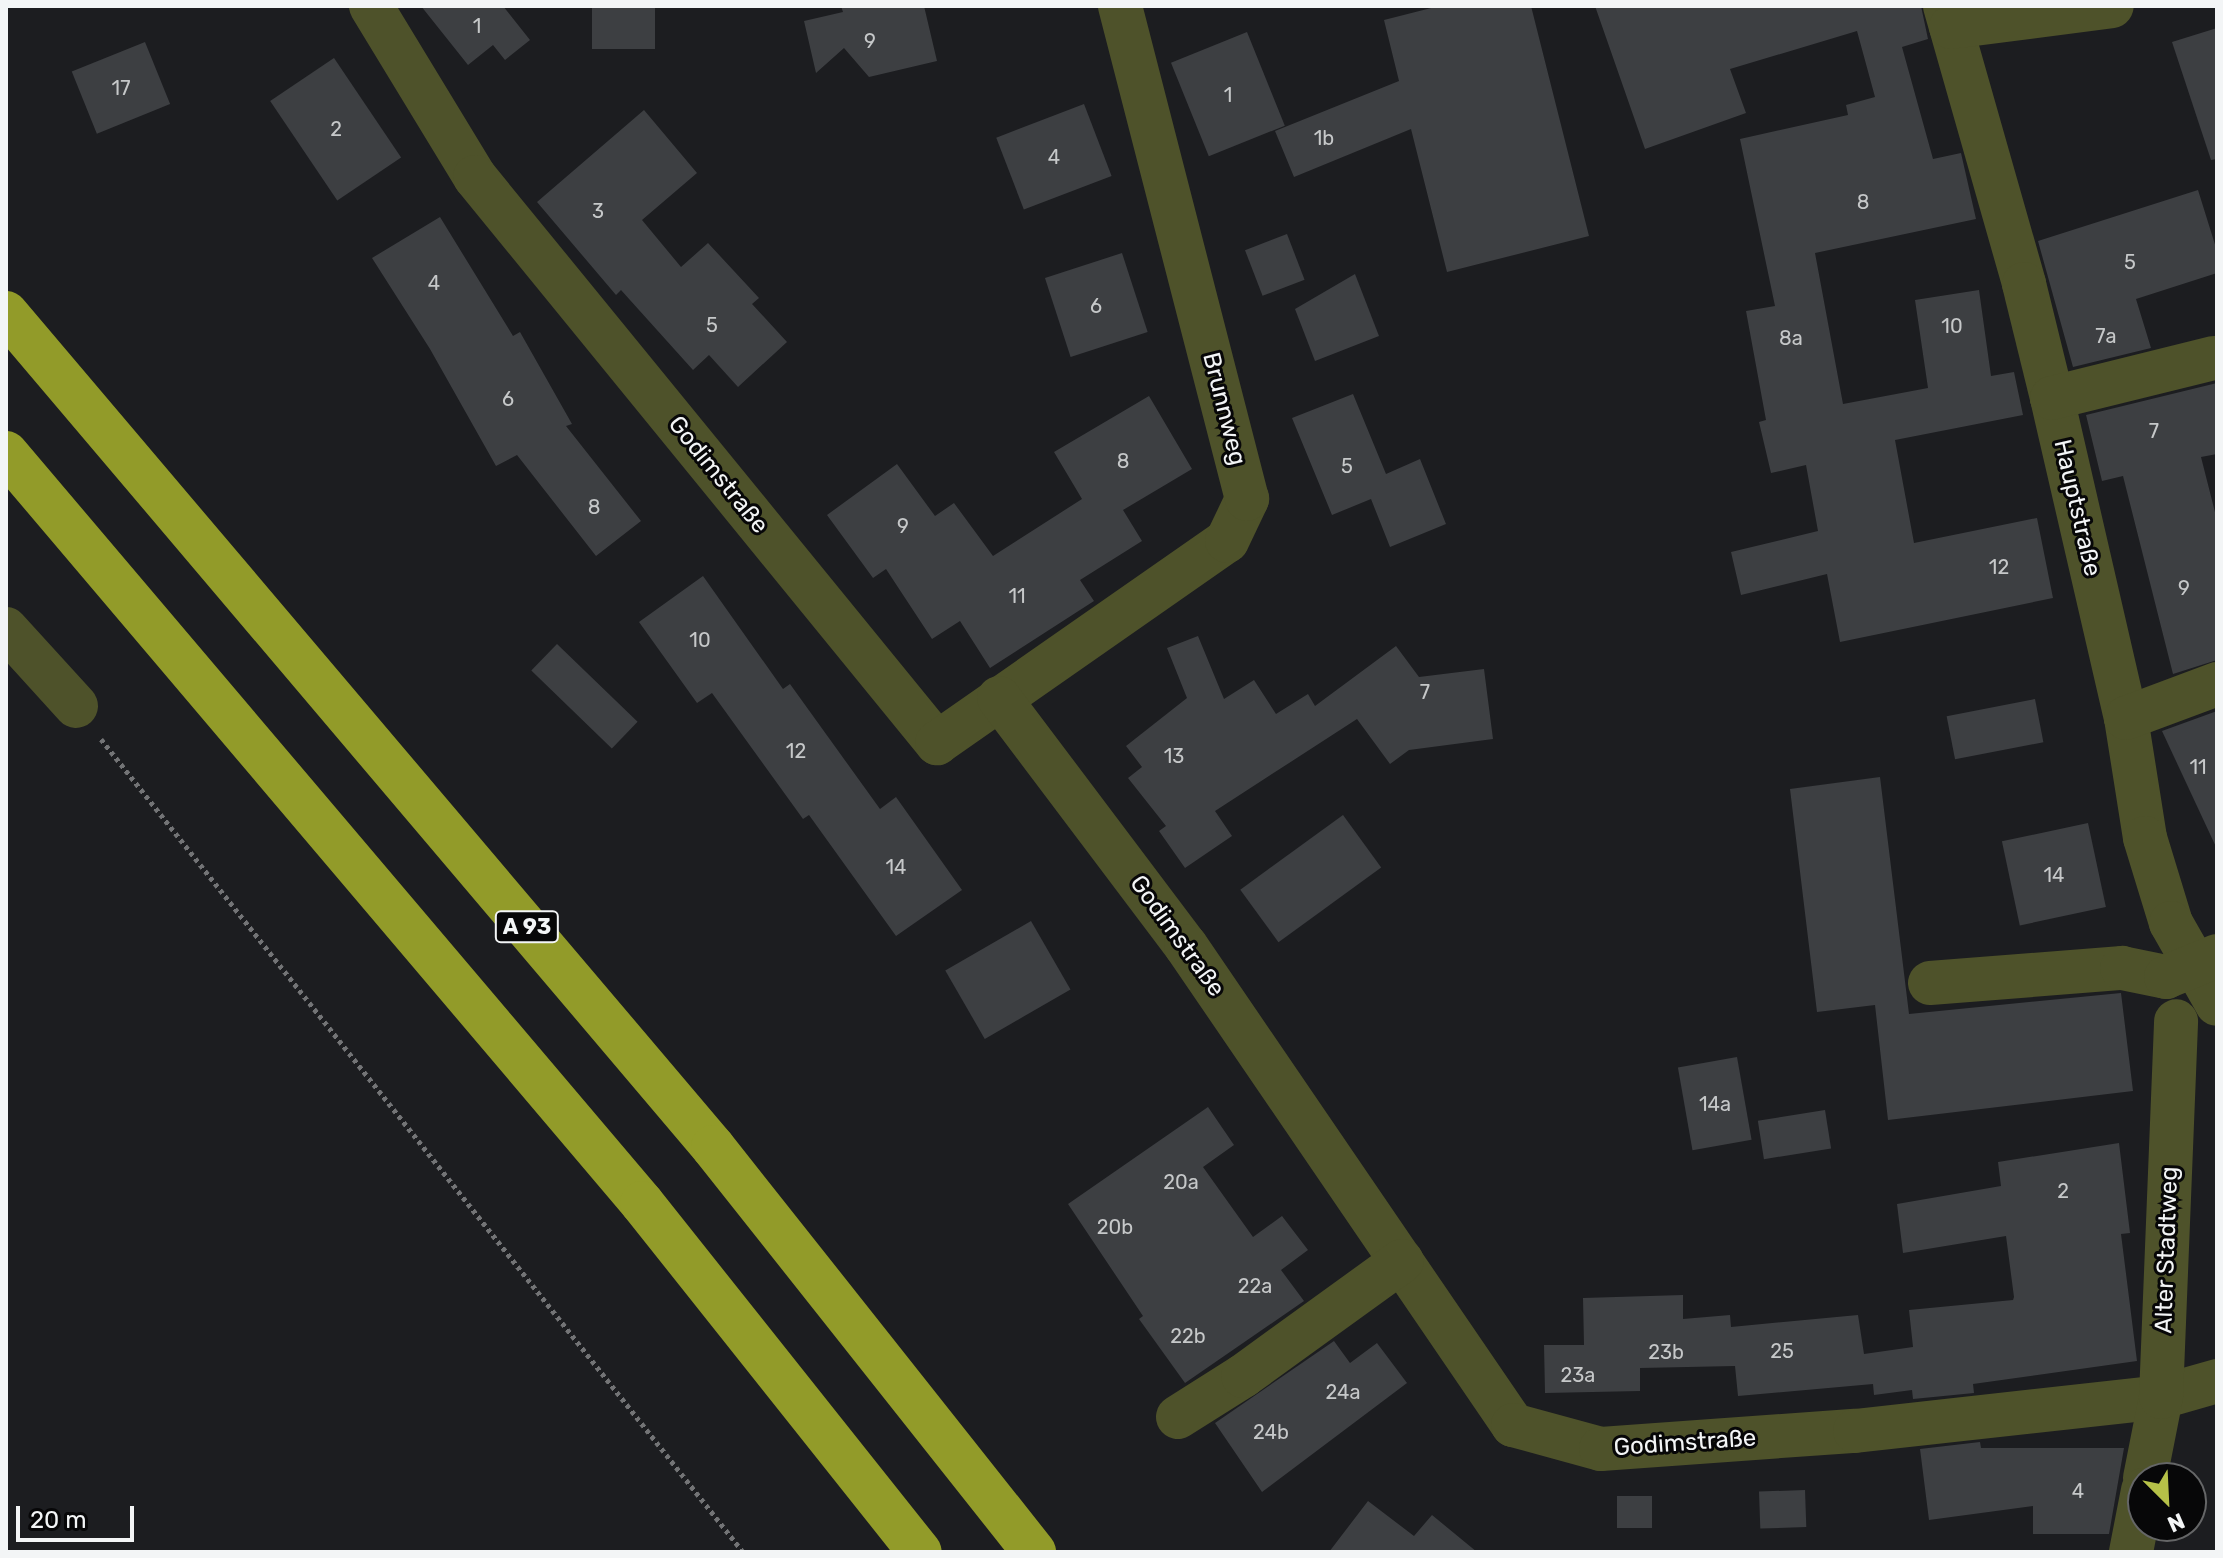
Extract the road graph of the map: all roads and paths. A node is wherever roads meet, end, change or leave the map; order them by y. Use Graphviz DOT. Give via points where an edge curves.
graph roads {
  1 [pos="371,6"];
  2 [pos="1120,6"];
  3 [pos="2112,6"];
  4 [pos="1948,16"];
  5 [pos="6,313"];
  6 [pos="2214,358"];
  7 [pos="2052,398"];
  8 [pos="6,453"];
  9 [pos="6,629"];
  10 [pos="2217,684"];
  11 [pos="999,698"];
  12 [pos="76,706"];
  13 [pos="2126,718"];
  14 [pos="2207,960"];
  15 [pos="1930,983"];
  16 [pos="2217,1004"];
  17 [pos="2176,1021"];
  18 [pos="1402,1261"];
  19 [pos="2217,1381"];
  20 [pos="2161,1397"];
  21 [pos="1178,1417"];
  22 [pos="2148,1462"];
  23 [pos="743,1552"];
  24 [pos="920,1552"];
  25 [pos="1034,1552"];
  1 -- 11 [label="street, Godimstraße" via="475,177 937,743"];
  2 -- 11 [label="street, Brunnweg" via="1247,499 1227,541"];
  3 -- 4 [label="street"];
  4 -- 7 [label="street, Hauptstraße"];
  5 -- 25 [label="highway, A 93" via="713,1147"];
  6 -- 7 [label="street"];
  7 -- 13 [label="street, Hauptstraße"];
  8 -- 24 [label="highway" via="642,1203"];
  9 -- 12 [label="street"];
  10 -- 13 [label="street"];
  11 -- 18 [label="street, Godimstraße" via="1186,946"];
  12 -- 23 [label="path"];
  13 -- 14 [label="street, Hauptstraße" via="2145,838 2171,923"];
  14 -- 15 [label="street" via="2166,977 2122,968"];
  14 -- 16 [label="street, Hauptstraße"];
  17 -- 20 [label="street, Alter Stadtweg"];
  18 -- 20 [label="street, Godimstraße" via="1513,1425 1601,1449 1855,1431"];
  18 -- 21 [label="street"];
  19 -- 20 [label="street, Godimstraße"];
  20 -- 22 [label="street, Alter Stadtweg"];
}
